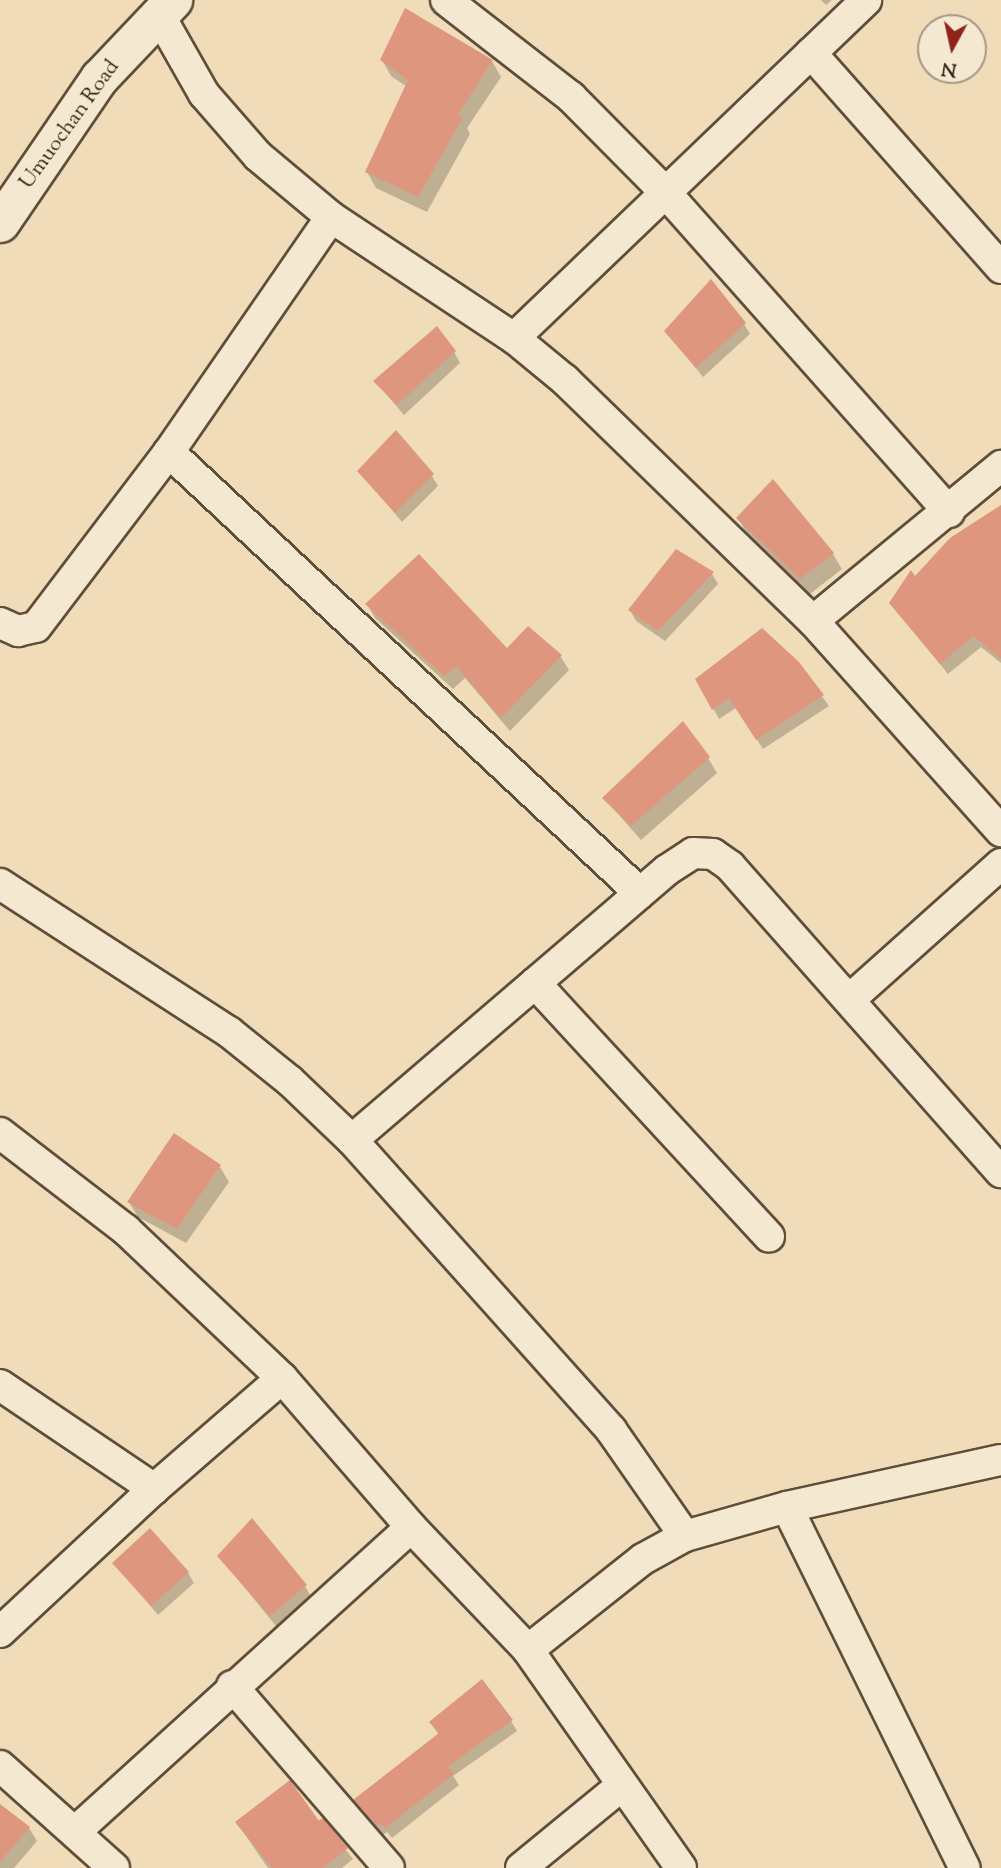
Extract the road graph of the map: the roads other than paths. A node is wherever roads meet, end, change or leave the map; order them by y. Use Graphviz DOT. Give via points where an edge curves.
graph roads {
  1 [pos="446,0"];
  2 [pos="866,0"];
  3 [pos="165,7"];
  4 [pos="811,53"];
  5 [pos="665,192"];
  6 [pos="331,217"];
  7 [pos="0,223"];
  8 [pos="1001,268"];
  9 [pos="514,338"];
  10 [pos="169,452"];
  11 [pos="1001,467"];
  12 [pos="950,512"];
  13 [pos="813,621"];
  14 [pos="0,623"];
  15 [pos="1001,831"];
  16 [pos="1001,864"];
  17 [pos="0,884"];
  18 [pos="640,893"];
  19 [pos="535,983"];
  20 [pos="849,1000"];
  21 [pos="0,1133"];
  22 [pos="352,1140"];
  23 [pos="1001,1172"];
  24 [pos="769,1237"];
  25 [pos="282,1378"];
  26 [pos="0,1385"];
  27 [pos="1001,1460"];
  28 [pos="153,1489"];
  29 [pos="787,1507"];
  30 [pos="411,1527"];
  31 [pos="685,1536"];
  32 [pos="0,1632"];
  33 [pos="527,1650"];
  34 [pos="232,1686"];
  35 [pos="0,1766"];
  36 [pos="620,1787"];
  37 [pos="76,1831"];
  38 [pos="114,1868"];
  39 [pos="389,1868"];
  40 [pos="521,1868"];
  41 [pos="681,1868"];
  42 [pos="965,1868"];
  1 -- 5 [label="street" via="570,97"];
  2 -- 4 [label="street"];
  3 -- 6 [label="street" via="204,94 258,156"];
  3 -- 7 [label="street, Umuochan Road" via="99,78"];
  4 -- 5 [label="street"];
  4 -- 8 [label="street"];
  5 -- 9 [label="street"];
  5 -- 12 [label="street"];
  6 -- 9 [label="street"];
  6 -- 10 [label="street"];
  9 -- 13 [label="street" via="565,380"];
  10 -- 14 [label="street" via="36,627 18,631"];
  10 -- 18 [label="street"];
  11 -- 12 [label="street"];
  12 -- 13 [label="street"];
  13 -- 15 [label="street"];
  16 -- 20 [label="street"];
  17 -- 22 [label="street" via="229,1032"];
  18 -- 19 [label="street"];
  18 -- 20 [label="street" via="693,853 713,854 730,866"];
  19 -- 22 [label="street"];
  19 -- 24 [label="street"];
  20 -- 23 [label="street"];
  21 -- 25 [label="street" via="126,1230"];
  22 -- 31 [label="street" via="611,1430"];
  25 -- 28 [label="street"];
  25 -- 30 [label="street"];
  26 -- 28 [label="street"];
  27 -- 29 [label="street"];
  28 -- 32 [label="street"];
  29 -- 31 [label="street"];
  29 -- 42 [label="street"];
  30 -- 33 [label="street"];
  30 -- 34 [label="street"];
  31 -- 33 [label="street" via="643,1559"];
  33 -- 36 [label="street"];
  34 -- 37 [label="street"];
  34 -- 39 [label="street"];
  35 -- 37 [label="street"];
  36 -- 40 [label="street"];
  36 -- 41 [label="street"];
  37 -- 38 [label="street"];
}
